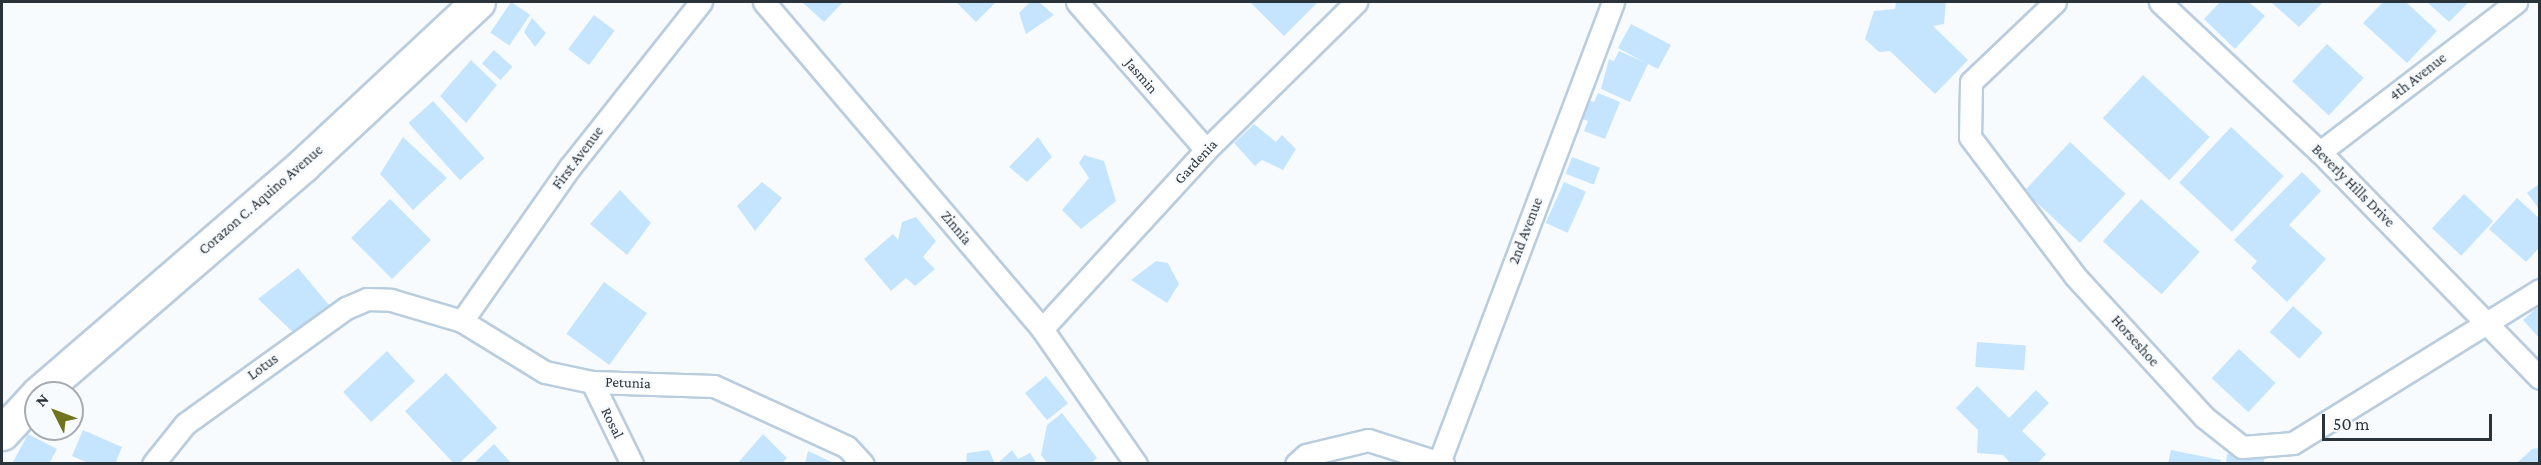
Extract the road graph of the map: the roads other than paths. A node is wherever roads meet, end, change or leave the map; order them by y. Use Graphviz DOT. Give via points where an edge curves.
graph roads {
  1 [pos="478,2"];
  2 [pos="701,2"];
  3 [pos="765,2"];
  4 [pos="1077,2"];
  5 [pos="1356,2"];
  6 [pos="1613,2"];
  7 [pos="2055,2"];
  8 [pos="2160,2"];
  9 [pos="2515,2"];
  10 [pos="1206,150"];
  11 [pos="2320,153"];
  12 [pos="2540,290"];
  13 [pos="391,300"];
  14 [pos="462,321"];
  15 [pos="2492,323"];
  16 [pos="1042,328"];
  17 [pos="2540,378"];
  18 [pos="53,381"];
  19 [pos="592,382"];
  20 [pos="24,409"];
  21 [pos="2,433"];
  22 [pos="1441,462"];
  23 [pos="153,464"];
  24 [pos="632,464"];
  25 [pos="863,464"];
  26 [pos="1137,464"];
  27 [pos="1296,464"];
  1 -- 18 [label="main road, Corazon C. Aquino Avenue" via="312,157"];
  2 -- 14 [label="street, First Avenue" via="570,167"];
  3 -- 16 [label="street, Zinnia"];
  4 -- 10 [label="street, Jasmin"];
  5 -- 10 [label="street, Gardenia"];
  6 -- 22 [label="street, 2nd Avenue"];
  7 -- 15 [label="street, Horseshoe" via="1971,82 1970,137 2075,276 2204,417 2242,447 2293,443"];
  8 -- 11 [label="street, Beverly Hills Drive"];
  9 -- 11 [label="street, 4th Avenue"];
  10 -- 16 [label="street, Gardenia"];
  11 -- 15 [label="street, Beverly Hills Drive"];
  12 -- 15 [label="street, Horseshoe"];
  13 -- 14 [label="street, Petunia"];
  13 -- 23 [label="street, Lotus" via="368,299 346,308 185,424"];
  14 -- 19 [label="street, Petunia" via="545,372"];
  15 -- 17 [label="street, Beverly Hills Drive"];
  16 -- 26 [label="street, Zinnia"];
  19 -- 24 [label="street, Rosal"];
  19 -- 25 [label="street, Petunia" via="714,386 848,447"];
  20 -- 21 [label="main road"];
  22 -- 27 [label="street" via="1368,440 1306,455"];
}
